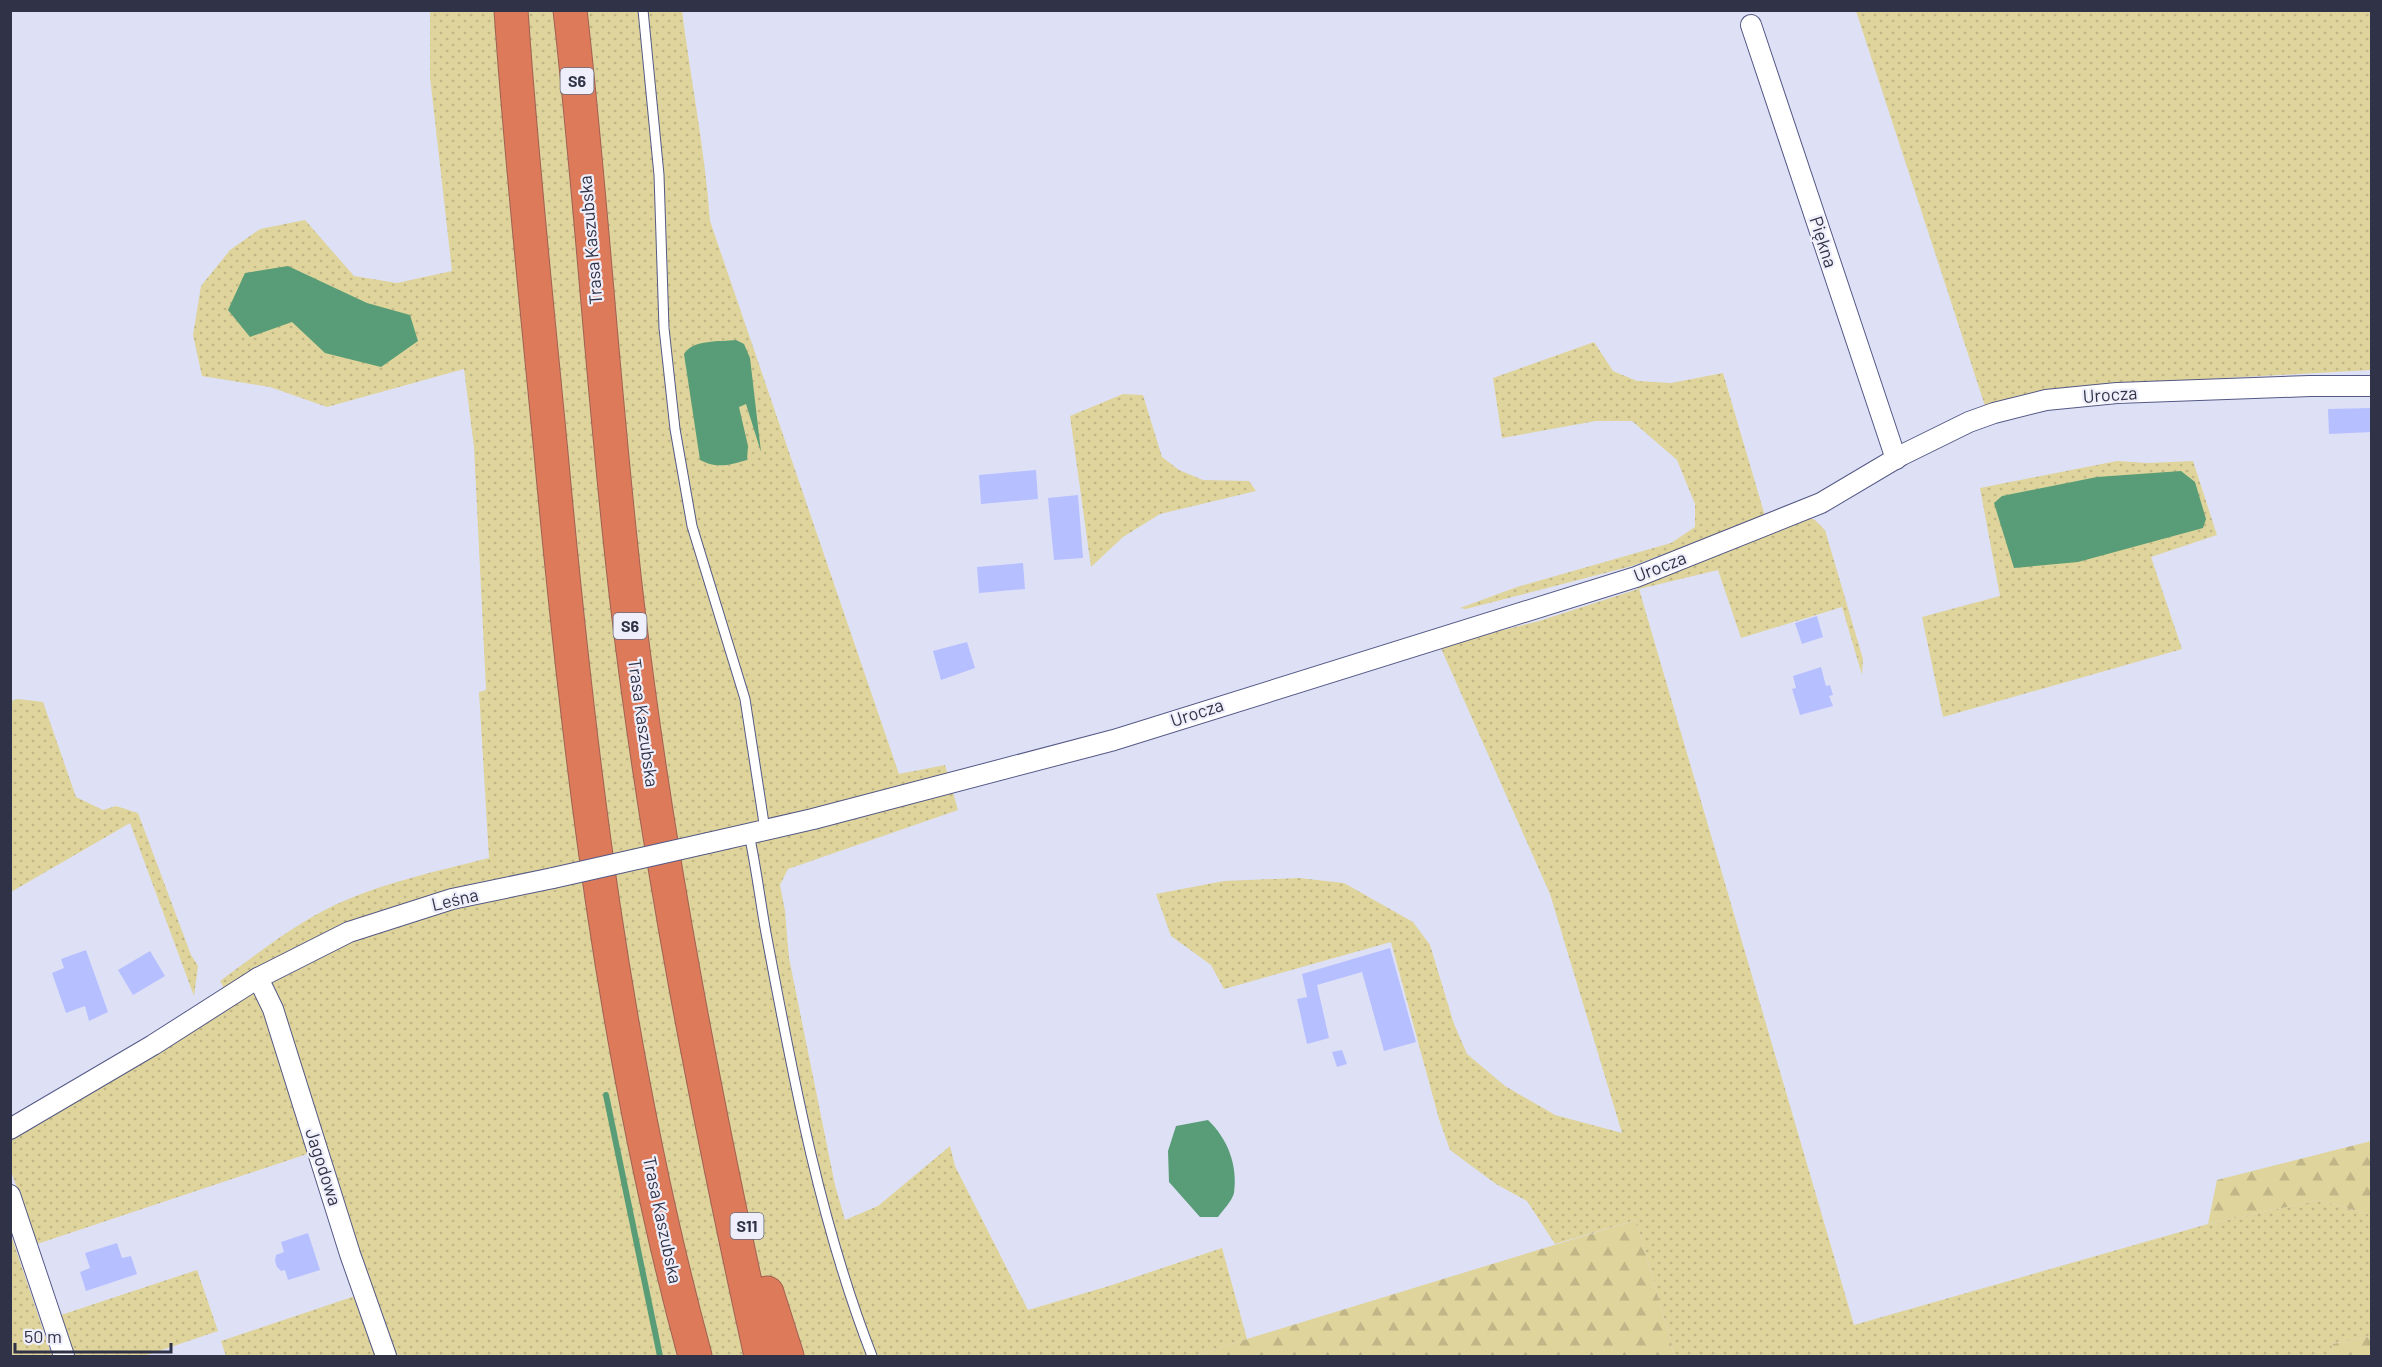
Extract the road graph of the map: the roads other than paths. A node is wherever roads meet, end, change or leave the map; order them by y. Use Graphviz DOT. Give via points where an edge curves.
graph roads {
  1 [pos="512,10"];
  2 [pos="570,10"];
  3 [pos="643,10"];
  4 [pos="1751,25"];
  5 [pos="2372,386"];
  6 [pos="1896,459"];
  7 [pos="945,785"];
  8 [pos="757,832"];
  9 [pos="258,978"];
  10 [pos="708,1096"];
  11 [pos="10,1129"];
  12 [pos="10,1195"];
  13 [pos="678,1295"];
  14 [pos="64,1356"];
  15 [pos="386,1356"];
  16 [pos="688,1356"];
  17 [pos="695,1356"];
  18 [pos="761,1356"];
  19 [pos="787,1356"];
  20 [pos="872,1356"];
  1 -- 13 [label="highway, Trasa Kaszubska" via="566,625 587,799 634,1083"];
  2 -- 10 [label="highway, Trasa Kaszubska / S6" via="629,621 647,757"];
  3 -- 8 [label="lane" via="659,175 664,328 675,429 692,526 745,699"];
  4 -- 6 [label="street, Piękna"];
  5 -- 6 [label="street, Urocza" via="2117,393 2046,400 1969,422"];
  6 -- 7 [label="street, Urocza" via="1821,503 1636,577 1114,740"];
  7 -- 8 [label="street, Leśna"];
  8 -- 9 [label="street, Leśna, bridge" via="417,909 349,932"];
  8 -- 20 [label="lane" via="770,955 819,1191"];
  9 -- 11 [label="street, Leśna"];
  9 -- 15 [label="street, Jagodowa" via="273,1008"];
  10 -- 18 [label="highway, Trasa Kaszubska / S6"];
  10 -- 19 [label="highway, S11"];
  12 -- 14 [label="street"];
  13 -- 16 [label="highway"];
  13 -- 17 [label="highway, Trasa Kaszubska"];
}
